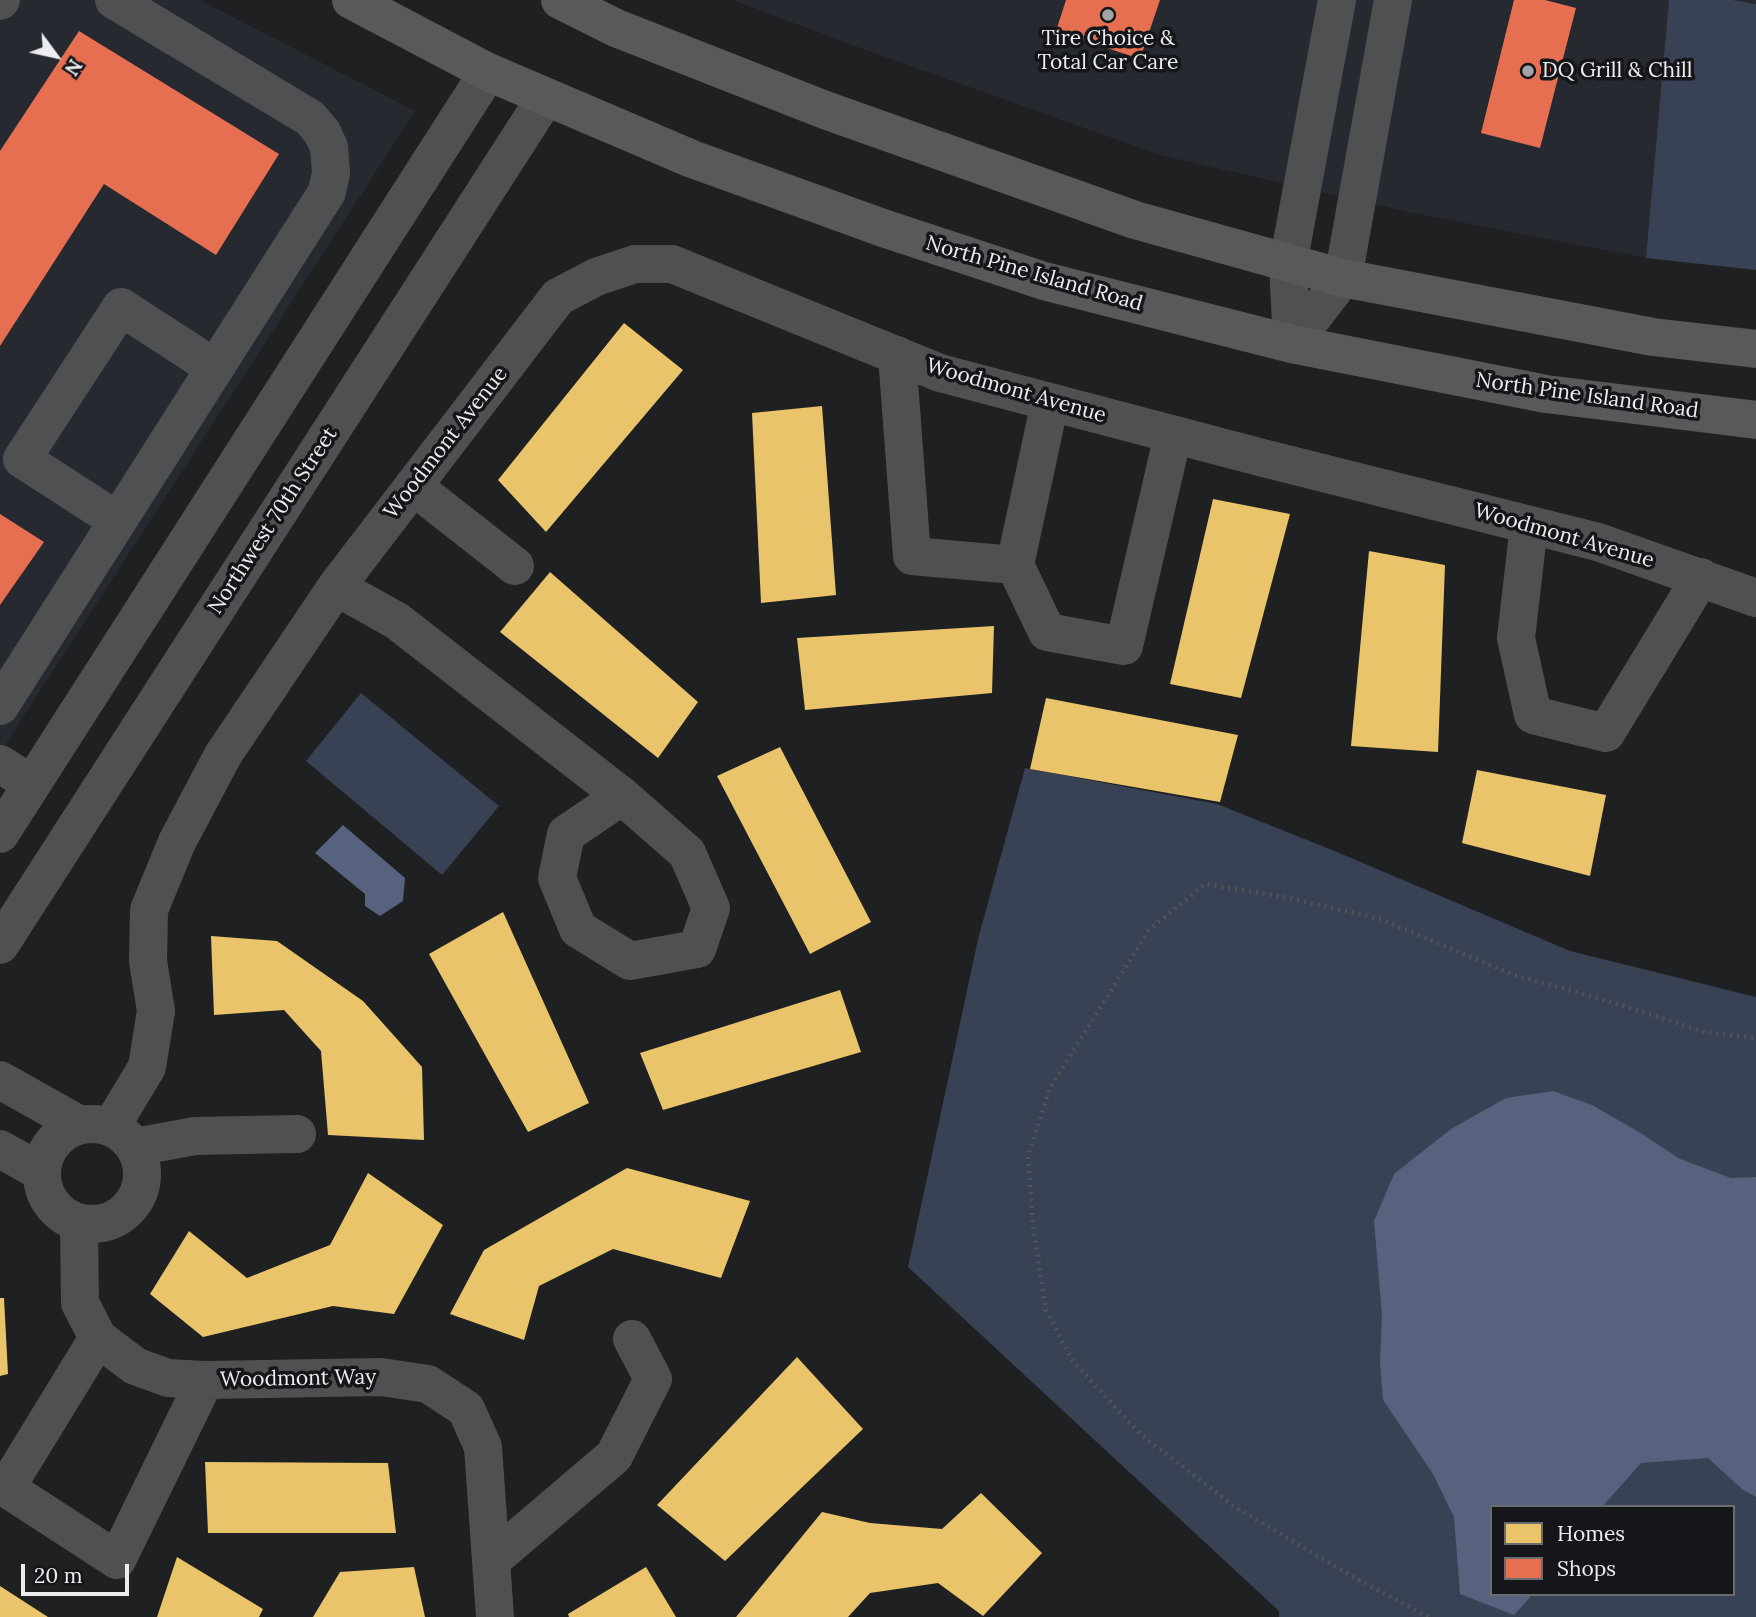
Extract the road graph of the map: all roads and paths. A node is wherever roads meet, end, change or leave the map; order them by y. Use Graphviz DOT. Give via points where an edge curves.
graph roads {
  1 [pos="114,0"];
  2 [pos="351,0"];
  3 [pos="560,0"];
  4 [pos="1338,0"];
  5 [pos="1393,0"];
  6 [pos="488,72"];
  7 [pos="546,97"];
  8 [pos="1289,264"];
  9 [pos="1343,278"];
  10 [pos="327,325"];
  11 [pos="1292,344"];
  12 [pos="1756,349"];
  13 [pos="897,355"];
  14 [pos="379,356"];
  15 [pos="215,368"];
  16 [pos="1050,402"];
  17 [pos="1756,420"];
  18 [pos="1173,435"];
  19 [pos="413,486"];
  20 [pos="118,521"];
  21 [pos="199,524"];
  22 [pos="1529,524"];
  23 [pos="250,557"];
  24 [pos="1015,565"];
  25 [pos="515,566"];
  26 [pos="1701,577"];
  27 [pos="336,587"];
  28 [pos="1756,598"];
  29 [pos="0,706"];
  30 [pos="0,764"];
  31 [pos="32,784"];
  32 [pos="622,796"];
  33 [pos="0,834"];
  34 [pos="0,945"];
  35 [pos="1756,1038"];
  36 [pos="0,1080"];
  37 [pos="109,1133"];
  38 [pos="297,1134"];
  39 [pos="0,1149"];
  40 [pos="41,1172"];
  41 [pos="79,1224"];
  42 [pos="98,1338"];
  43 [pos="632,1339"];
  44 [pos="205,1380"];
  45 [pos="492,1560"];
  46 [pos="495,1617"];
  47 [pos="1427,1617"];
  1 -- 15 [label="street" via="310,118 329,147 327,192"];
  2 -- 6 [label="main road, North Pine Island Road"];
  3 -- 8 [label="main road" via="616,28 825,110 1135,220"];
  4 -- 8 [label="street"];
  5 -- 9 [label="street"];
  6 -- 7 [label="main road, North Pine Island Road"];
  6 -- 10 [label="street"];
  7 -- 11 [label="main road, North Pine Island Road" via="692,159 883,228 1044,281"];
  7 -- 14 [label="street, Northwest 70th Street"];
  8 -- 9 [label="main road"];
  8 -- 11 [label="street"];
  9 -- 11 [label="street"];
  9 -- 12 [label="main road" via="1653,337"];
  10 -- 14 [label="street"];
  10 -- 21 [label="street"];
  11 -- 17 [label="main road, North Pine Island Road" via="1546,394"];
  13 -- 16 [label="street, Woodmont Avenue" via="940,373"];
  13 -- 19 [label="street, Woodmont Avenue" via="672,264 635,264 558,297"];
  13 -- 24 [label="street" via="912,556"];
  14 -- 23 [label="street, Northwest 70th Street"];
  15 -- 20 [label="street"];
  15 -- 20 [label="street" via="121,307 22,459"];
  16 -- 18 [label="street, Woodmont Avenue"];
  16 -- 24 [label="street"];
  18 -- 22 [label="street, Woodmont Avenue"];
  18 -- 24 [label="street" via="1124,646 1047,632"];
  19 -- 25 [label="street"];
  19 -- 27 [label="street, Woodmont Avenue"];
  20 -- 29 [label="street"];
  21 -- 23 [label="street"];
  21 -- 31 [label="street"];
  22 -- 26 [label="street, Woodmont Avenue"];
  22 -- 26 [label="street" via="1516,638 1533,715 1606,733"];
  23 -- 34 [label="street, Northwest 70th Street"];
  26 -- 28 [label="street, Woodmont Avenue"];
  27 -- 32 [label="street" via="397,621"];
  27 -- 37 [label="street, Woodmont Avenue" via="223,755 177,842 149,910 148,961 156,1011 147,1067"];
  30 -- 31 [label="street"];
  31 -- 33 [label="street"];
  32 -- 32 [label="street" via="687,853 711,908 696,949 630,961 578,929 557,878 566,834"];
  35 -- 47 [label="path" via="1705,1032 1514,975 1380,919 1205,884 1149,930 1050,1088 1028,1156 1033,1226 1046,1310 1072,1360 1140,1434 1235,1507"];
  36 -- 37 [label="street"];
  37 -- 38 [label="street"];
  37 -- 40 [label="street" via="65,1132 44,1156"];
  37 -- 41 [label="street" via="141,1162 137,1196 113,1221"];
  39 -- 40 [label="street"];
  40 -- 41 [label="street" via="50,1204"];
  41 -- 42 [label="street, Woodmont Way" via="80,1303"];
  42 -- 44 [label="street, Woodmont Way" via="135,1366 168,1378"];
  42 -- 44 [label="street" via="6,1488 117,1560"];
  43 -- 45 [label="street" via="653,1379 614,1456"];
  44 -- 45 [label="street, Woodmont Way" via="381,1377 428,1384 466,1409 483,1447"];
  45 -- 46 [label="street, Woodmont Way"];
}
